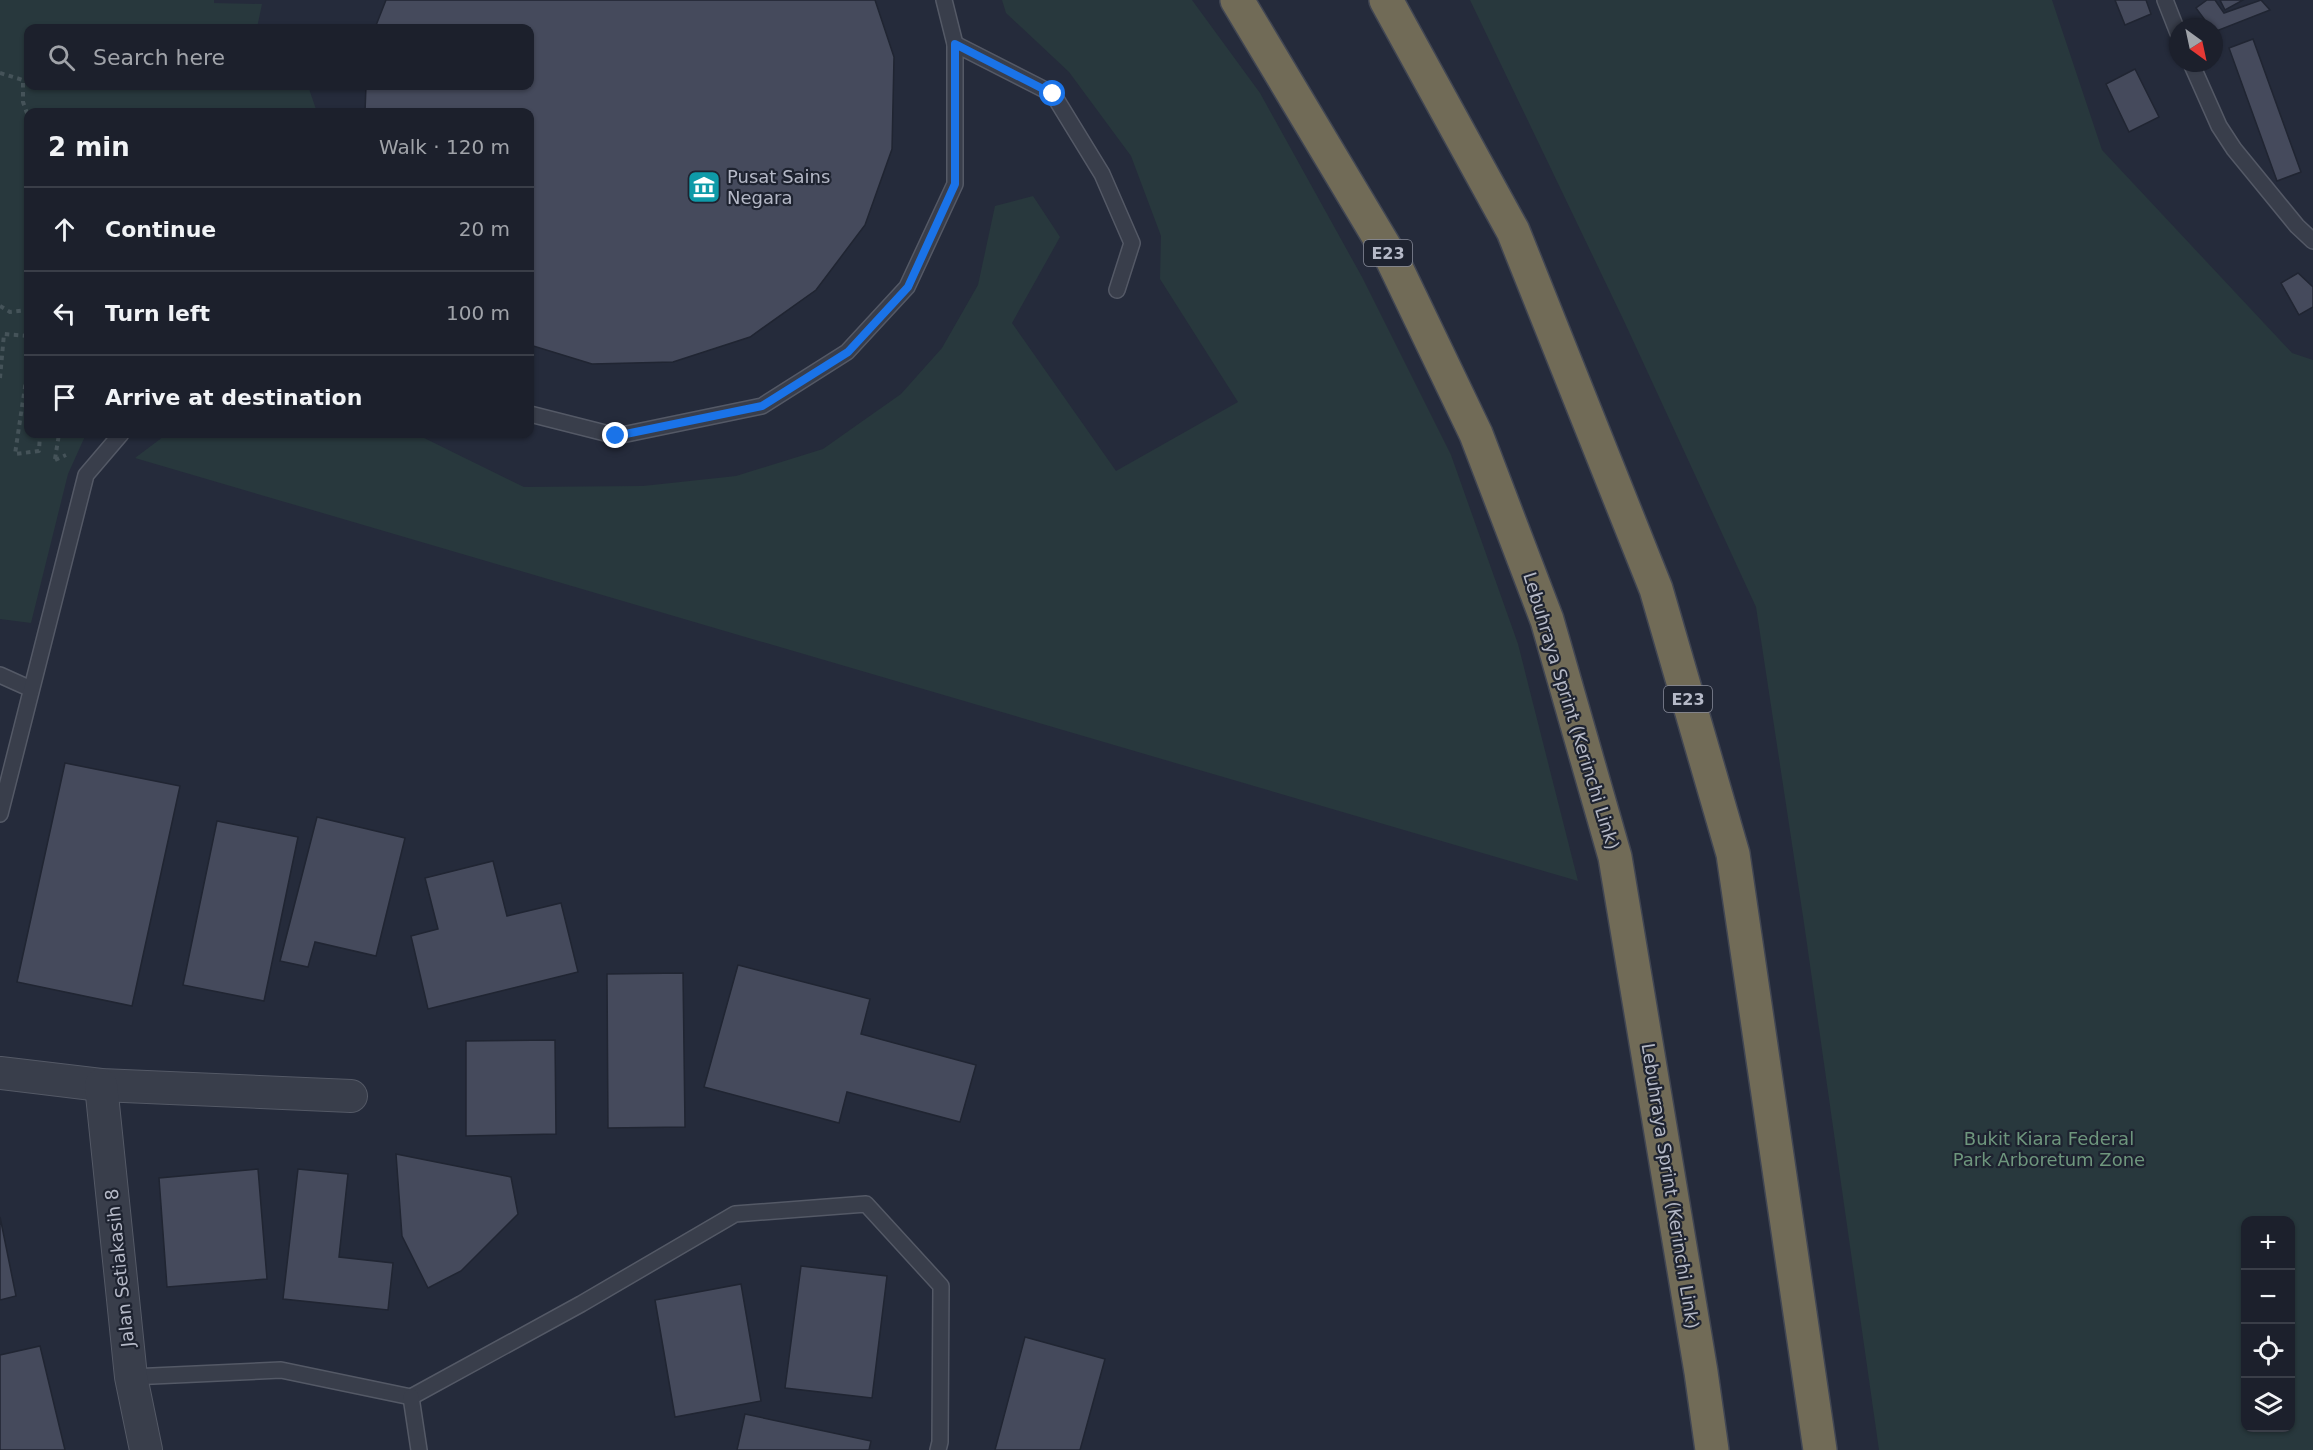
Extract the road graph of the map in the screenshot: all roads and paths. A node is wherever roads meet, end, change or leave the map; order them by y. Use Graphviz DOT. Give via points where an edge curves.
graph roads {
  1 [pos="944,0"];
  2 [pos="1229,0"];
  3 [pos="1237,0"];
  4 [pos="1386,0"];
  5 [pos="2165,0"];
  6 [pos="2172,18"];
  7 [pos="955,44"];
  8 [pos="2195,72"];
  9 [pos="0,73"];
  10 [pos="1286,80"];
  11 [pos="25,108"];
  12 [pos="2313,241"];
  13 [pos="1117,290"];
  14 [pos="0,306"];
  15 [pos="24,310"];
  16 [pos="24,336"];
  17 [pos="0,378"];
  18 [pos="24,394"];
  19 [pos="534,415"];
  20 [pos="40,438"];
  21 [pos="58,438"];
  22 [pos="118,438"];
  23 [pos="55,460"];
  24 [pos="0,675"];
  25 [pos="31,689"];
  26 [pos="0,814"];
  27 [pos="0,1073"];
  28 [pos="101,1084"];
  29 [pos="351,1096"];
  30 [pos="131,1377"];
  31 [pos="411,1397"];
  32 [pos="146,1450"];
  33 [pos="419,1450"];
  34 [pos="938,1450"];
  35 [pos="1712,1450"];
  36 [pos="1820,1450"];
  1 -- 7 [label="lane"];
  2 -- 10 [label="highway"];
  3 -- 10 [label="highway, Lebuhraya Sprint (Kerinchi Link) / E23"];
  4 -- 36 [label="highway, E23" via="1513,231 1656,589 1733,854"];
  5 -- 6 [label="lane"];
  7 -- 13 [label="lane" via="1053,94 1102,174 1132,243"];
  7 -- 19 [label="lane" via="955,184 908,287 848,352 762,406 616,436"];
  8 -- 12 [label="lane" via="2234,149"];
  9 -- 11 [label="path" via="23,80"];
  10 -- 35 [label="highway, Lebuhraya Sprint (Kerinchi Link) / E23" via="1392,260 1476,434 1547,620 1616,857"];
  14 -- 15 [label="path" via="10,312"];
  16 -- 17 [label="path" via="4,334"];
  18 -- 20 [label="path" via="15,454 39,452"];
  21 -- 23 [label="path"];
  22 -- 25 [label="lane" via="86,475"];
  24 -- 25 [label="lane"];
  25 -- 26 [label="lane"];
  27 -- 28 [label="street"];
  28 -- 29 [label="street"];
  28 -- 30 [label="street, Jalan Setiakasih 8"];
  30 -- 31 [label="lane" via="281,1370"];
  30 -- 32 [label="street, Jalan Setiakasih 8"];
  31 -- 33 [label="lane"];
  31 -- 34 [label="lane" via="735,1214 866,1204 941,1286"];
}
